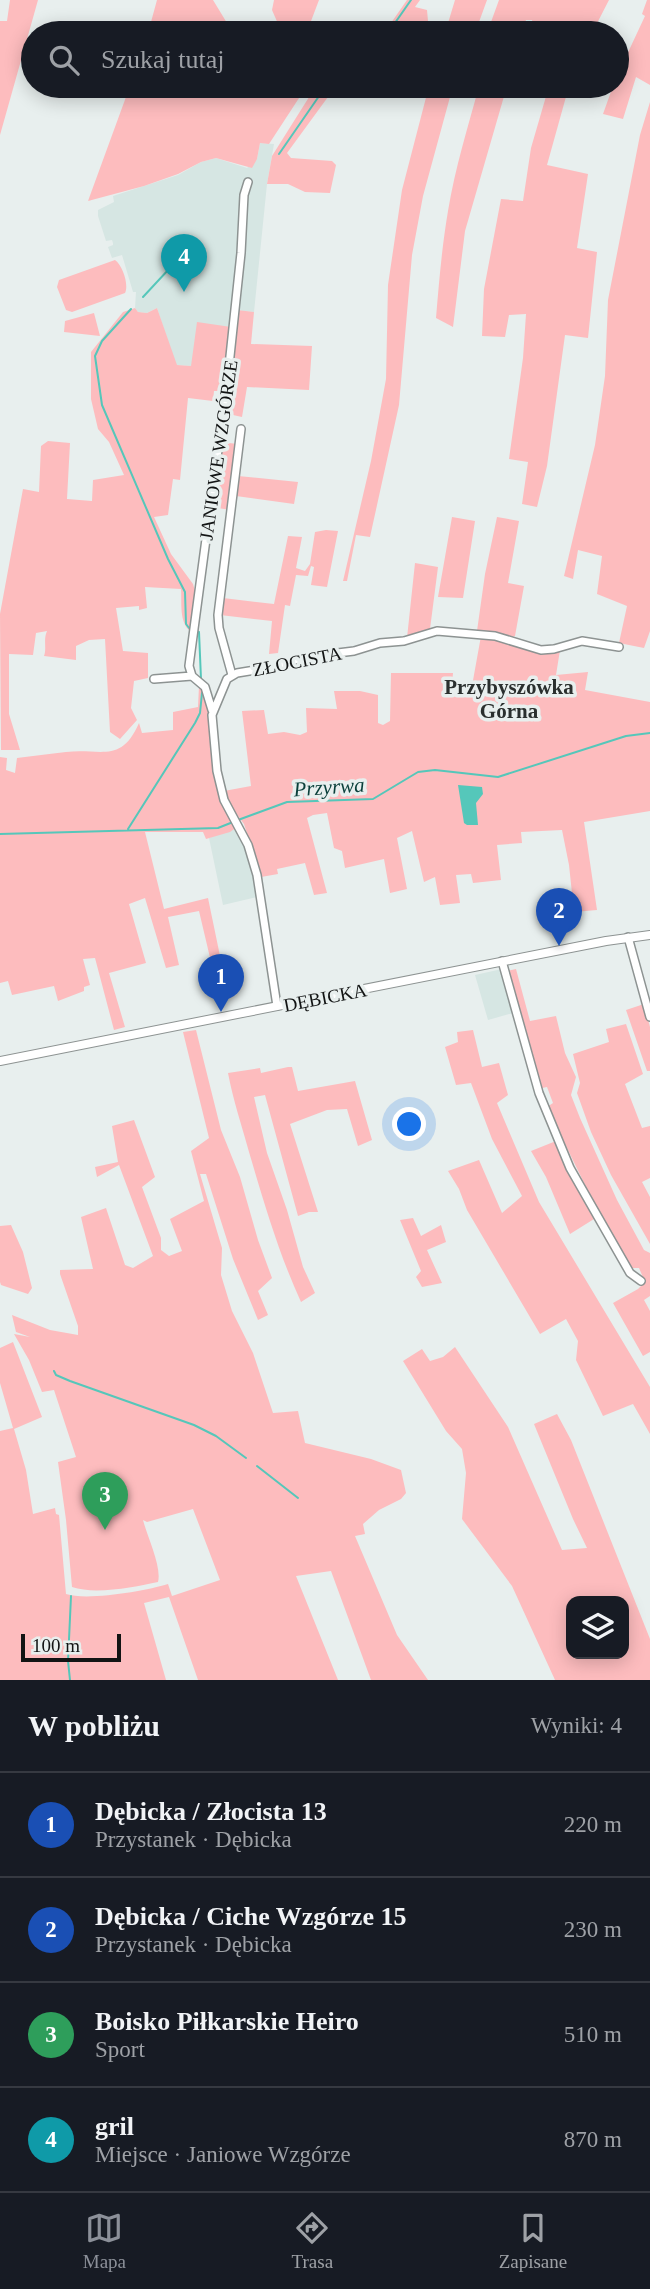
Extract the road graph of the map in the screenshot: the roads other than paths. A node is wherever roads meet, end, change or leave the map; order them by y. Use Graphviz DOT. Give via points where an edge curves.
graph roads {
  1 [pos="248,182"];
  2 [pos="241,429"];
  3 [pos="620,647"];
  4 [pos="232,675"];
  5 [pos="192,676"];
  6 [pos="154,679"];
  7 [pos="212,710"];
  8 [pos="650,935"];
  9 [pos="628,937"];
  10 [pos="502,961"];
  11 [pos="277,1006"];
  12 [pos="650,1017"];
  13 [pos="0,1061"];
  14 [pos="641,1281"];
  1 -- 5 [label="street, JANIOWE WZGÓRZE" via="228,375 192,636"];
  2 -- 4 [label="street" via="218,615"];
  3 -- 4 [label="street, ZŁOCISTA" via="582,640 541,650 495,636 437,631"];
  4 -- 7 [label="street, ZŁOCISTA"];
  5 -- 6 [label="street"];
  5 -- 7 [label="street" via="205,687"];
  7 -- 11 [label="street" via="221,791 253,857 261,889"];
  8 -- 9 [label="street, DĘBICKA"];
  9 -- 10 [label="street, DĘBICKA"];
  9 -- 12 [label="street"];
  10 -- 11 [label="street, DĘBICKA"];
  10 -- 14 [label="street" via="537,1086 570,1168 630,1273"];
  11 -- 13 [label="street, DĘBICKA"];
}
